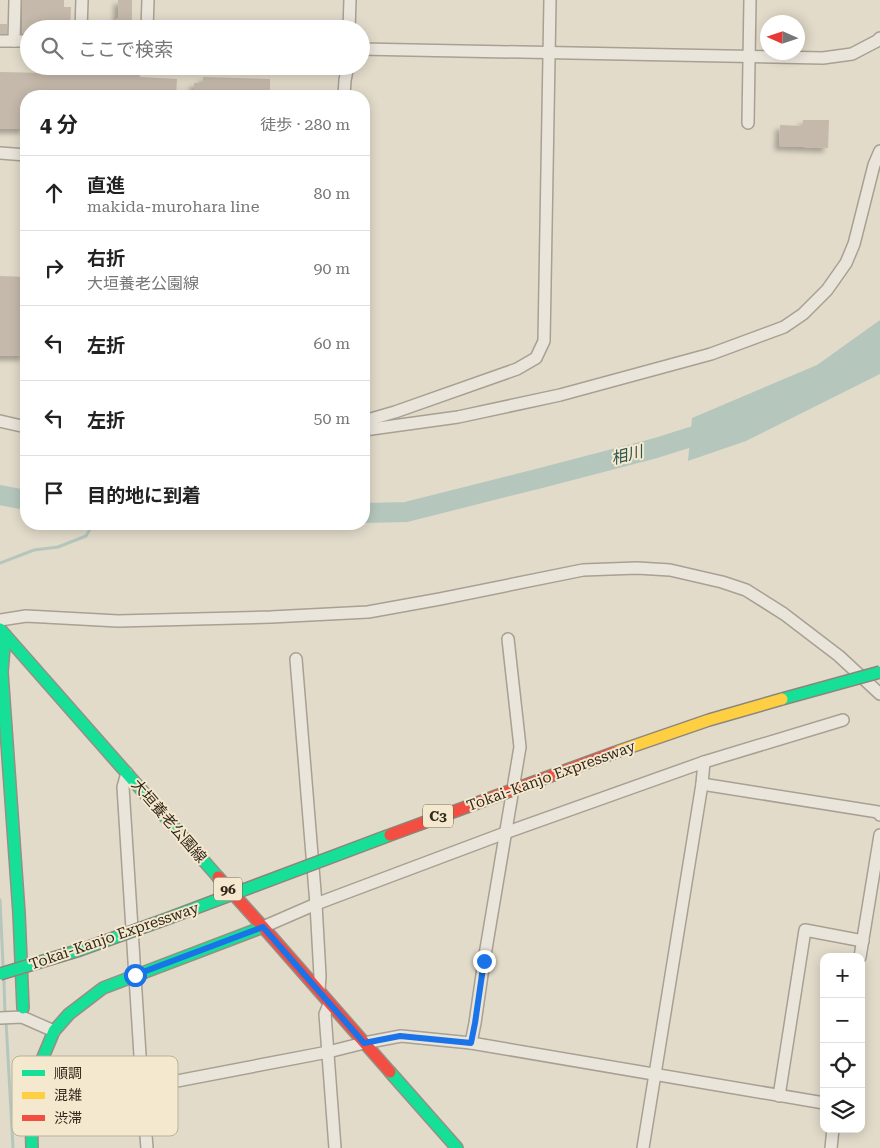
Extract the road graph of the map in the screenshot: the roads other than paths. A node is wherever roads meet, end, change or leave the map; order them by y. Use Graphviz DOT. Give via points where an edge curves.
graph roads {
  1 [pos="15,0"];
  2 [pos="82,0"];
  3 [pos="148,0"];
  4 [pos="350,0"];
  5 [pos="550,0"];
  6 [pos="750,0"];
  7 [pos="81,20"];
  8 [pos="147,20"];
  9 [pos="349,20"];
  10 [pos="880,38"];
  11 [pos="0,41"];
  12 [pos="14,41"];
  13 [pos="20,41"];
  14 [pos="370,48"];
  15 [pos="549,52"];
  16 [pos="749,57"];
  17 [pos="346,75"];
  18 [pos="344,90"];
  19 [pos="748,123"];
  20 [pos="880,151"];
  21 [pos="0,153"];
  22 [pos="20,155"];
  23 [pos="370,420"];
  24 [pos="0,421"];
  25 [pos="20,426"];
  26 [pos="370,429"];
  27 [pos="0,620"];
  28 [pos="3,632"];
  29 [pos="508,639"];
  30 [pos="296,659"];
  31 [pos="880,672"];
  32 [pos="880,694"];
  33 [pos="843,720"];
  34 [pos="704,762"];
  35 [pos="127,773"];
  36 [pos="702,784"];
  37 [pos="880,815"];
  38 [pos="505,834"];
  39 [pos="880,835"];
  40 [pos="316,904"];
  41 [pos="263,927"];
  42 [pos="863,941"];
  43 [pos="861,953"];
  44 [pos="0,974"];
  45 [pos="135,975"];
  46 [pos="319,991"];
  47 [pos="329,1004"];
  48 [pos="23,1008"];
  49 [pos="0,1018"];
  50 [pos="54,1032"];
  51 [pos="364,1043"];
  52 [pos="471,1043"];
  53 [pos="328,1052"];
  54 [pos="43,1056"];
  55 [pos="140,1056"];
  56 [pos="655,1075"];
  57 [pos="178,1080"];
  58 [pos="779,1096"];
  59 [pos="820,1102"];
  60 [pos="833,1133"];
  61 [pos="335,1148"];
  62 [pos="457,1148"];
  63 [pos="643,1148"];
  64 [pos="831,1148"];
  1 -- 12 [label="street"];
  2 -- 7 [label="street"];
  3 -- 8 [label="street"];
  4 -- 9 [label="street"];
  5 -- 15 [label="street"];
  6 -- 16 [label="street"];
  10 -- 16 [label="street" via="852,54 823,58"];
  11 -- 12 [label="street"];
  12 -- 13 [label="street"];
  14 -- 15 [label="street"];
  15 -- 16 [label="street"];
  15 -- 23 [label="street" via="544,341 536,358 517,369"];
  16 -- 19 [label="street"];
  17 -- 18 [label="street"];
  20 -- 26 [label="street" via="846,263 827,290 803,314 784,327 711,354 560,395 458,417"];
  21 -- 22 [label="street"];
  24 -- 25 [label="street"];
  27 -- 32 [label="street" via="26,616 118,621 368,612 582,570 670,570 746,590 839,656"];
  28 -- 35 [label="main road, 大垣養老公園線 / 96"];
  28 -- 48 [label="main road" via="2,672"];
  29 -- 38 [label="street" via="520,747"];
  30 -- 40 [label="street"];
  31 -- 44 [label="main road, Tokai-Kanjo Expressway / C3, bridge" via="626,748 160,922"];
  33 -- 34 [label="street"];
  34 -- 36 [label="street"];
  34 -- 38 [label="street"];
  35 -- 41 [label="main road, 大垣養老公園線 / 96"];
  35 -- 45 [label="street" via="123,787"];
  36 -- 37 [label="street" via="878,812"];
  36 -- 56 [label="street"];
  38 -- 40 [label="street"];
  38 -- 52 [label="street"];
  39 -- 42 [label="street"];
  40 -- 41 [label="street"];
  40 -- 46 [label="street"];
  41 -- 45 [label="main road"];
  41 -- 46 [label="main road, 大垣養老公園線 / 96"];
  42 -- 43 [label="street"];
  42 -- 58 [label="street" via="805,930"];
  45 -- 50 [label="main road" via="103,988 69,1014"];
  45 -- 55 [label="street"];
  46 -- 47 [label="main road, 大垣養老公園線 / 96"];
  47 -- 51 [label="main road, 大垣養老公園線 / 96"];
  47 -- 53 [label="street" via="326,1014"];
  49 -- 50 [label="street" via="22,1017"];
  50 -- 54 [label="main road"];
  51 -- 52 [label="street" via="400,1036"];
  51 -- 53 [label="street"];
  51 -- 62 [label="main road, 大垣養老公園線 / 96"];
  52 -- 56 [label="street"];
  53 -- 57 [label="street"];
  53 -- 61 [label="street"];
  56 -- 58 [label="street"];
  56 -- 63 [label="street"];
  58 -- 59 [label="street"];
  60 -- 64 [label="street"];
}
